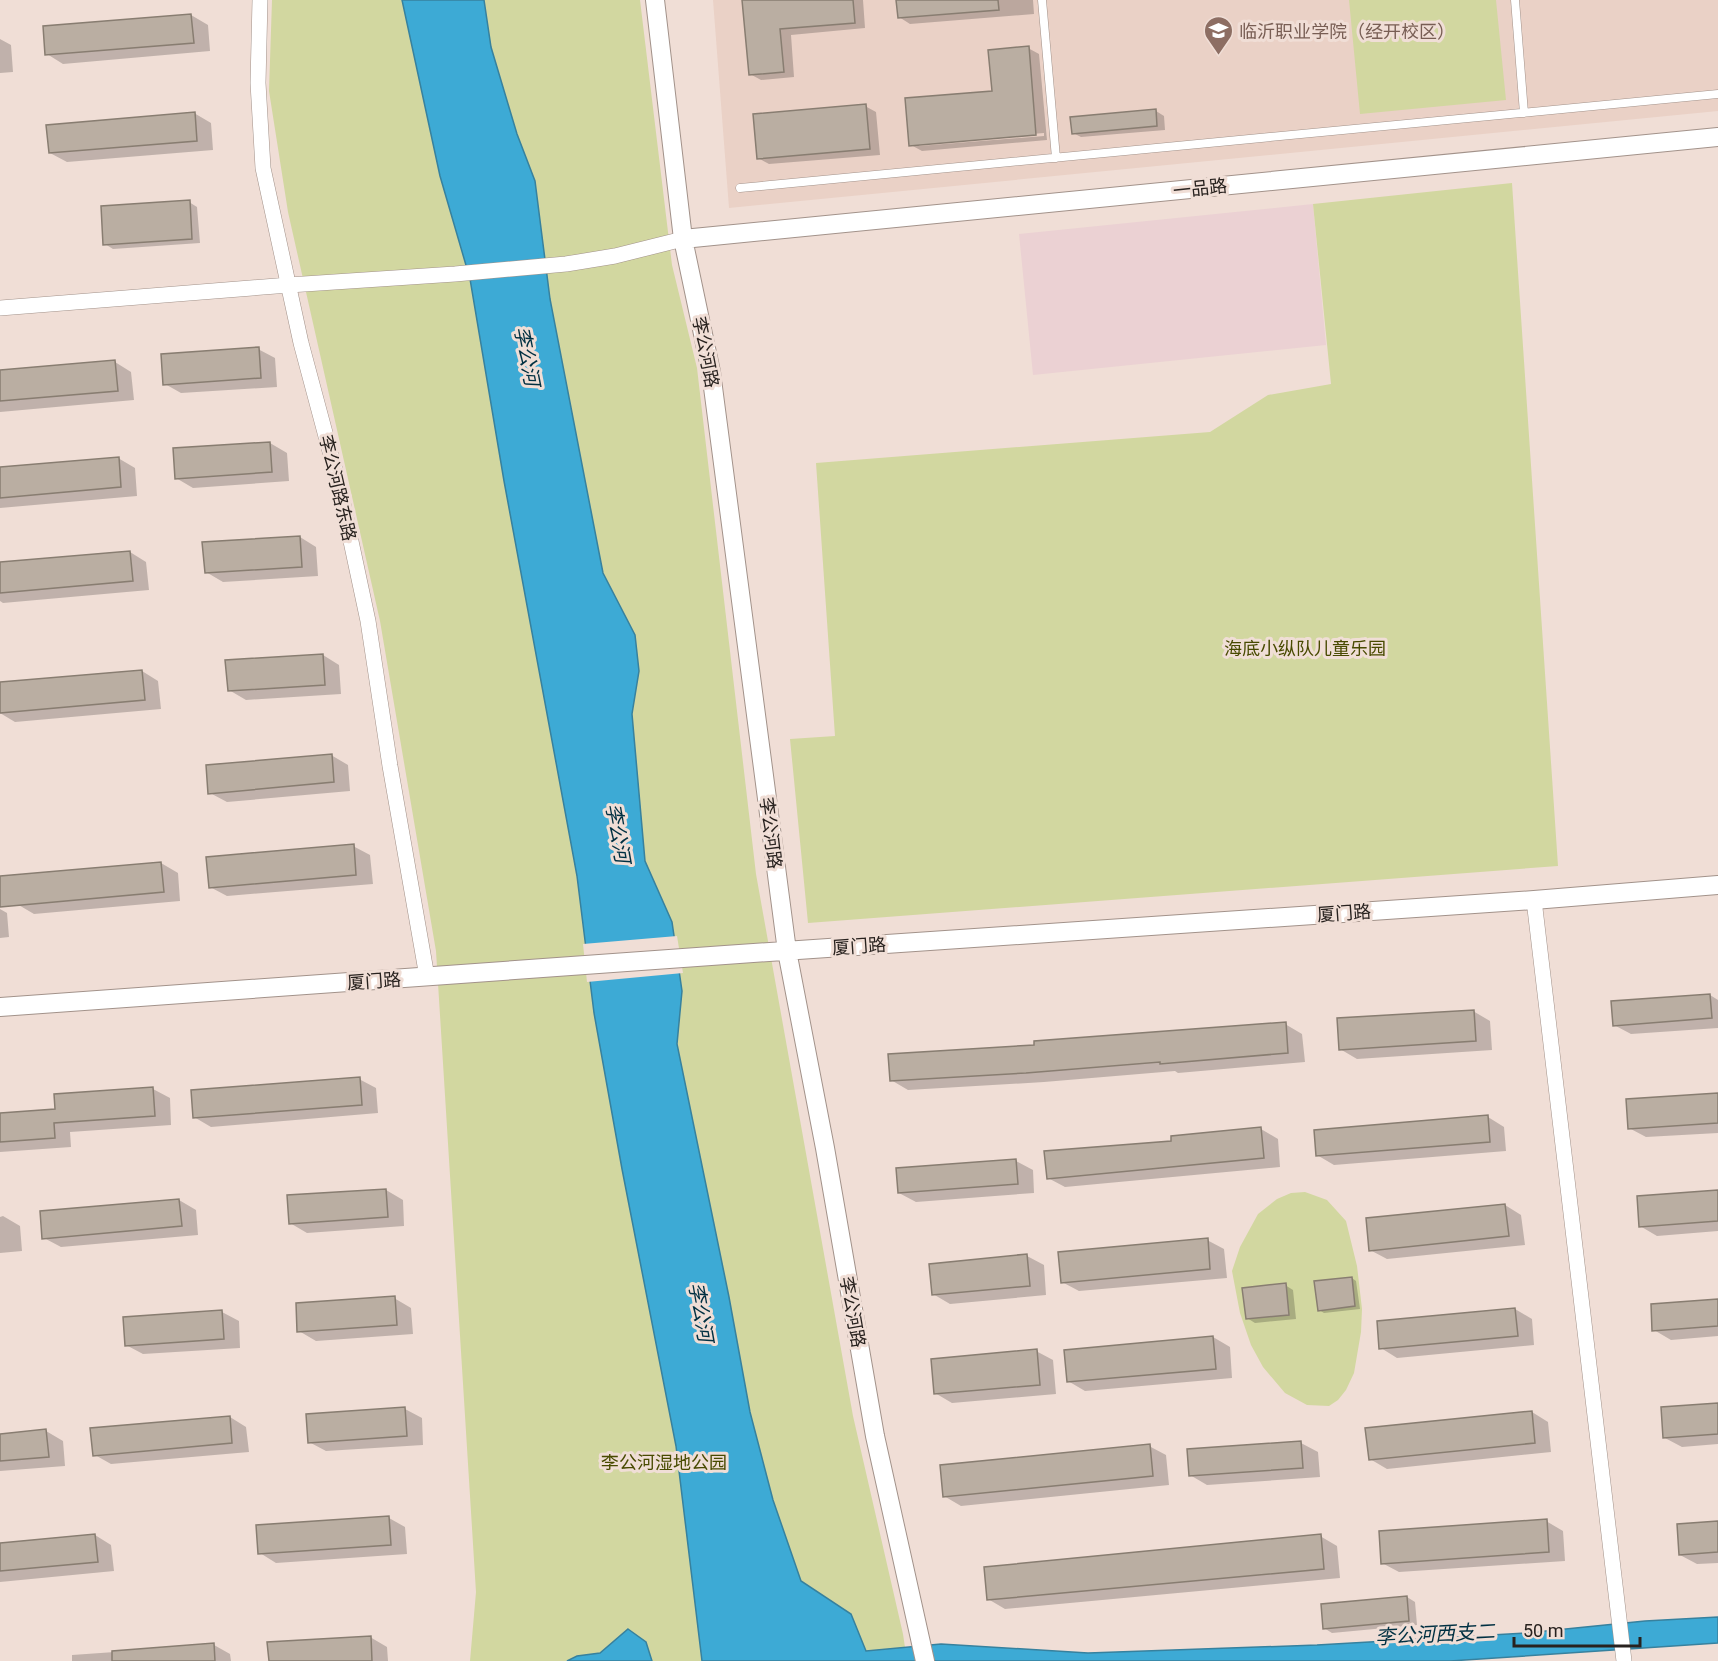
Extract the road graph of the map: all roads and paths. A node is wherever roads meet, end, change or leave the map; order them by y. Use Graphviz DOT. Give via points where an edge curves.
graph roads {
  1 [pos="260,0"];
  2 [pos="655,0"];
  3 [pos="1042,0"];
  4 [pos="1515,0"];
  5 [pos="1718,94"];
  6 [pos="1524,113"];
  7 [pos="1718,137"];
  8 [pos="1056,158"];
  9 [pos="740,188"];
  10 [pos="683,239"];
  11 [pos="289,285"];
  12 [pos="0,308"];
  13 [pos="1718,885"];
  14 [pos="1534,900"];
  15 [pos="787,951"];
  16 [pos="427,977"];
  17 [pos="0,1007"];
  18 [pos="1624,1657"];
  19 [pos="925,1661"];
  1 -- 11 [label="street, 李公河路东路" via="262,168"];
  2 -- 10 [label="street, 李公河路"];
  3 -- 8 [label="lane"];
  4 -- 6 [label="lane"];
  5 -- 6 [label="lane"];
  6 -- 8 [label="lane"];
  7 -- 10 [label="street, 一品路"];
  8 -- 9 [label="lane"];
  10 -- 11 [label="street" via="566,264"];
  10 -- 15 [label="street, 李公河路" via="711,372"];
  11 -- 12 [label="street"];
  11 -- 16 [label="street, 李公河路东路" via="368,621"];
  13 -- 14 [label="street, 厦门路"];
  14 -- 15 [label="street, 厦门路"];
  14 -- 18 [label="street"];
  15 -- 16 [label="street, 厦门路"];
  15 -- 19 [label="street, 李公河路" via="875,1436"];
  16 -- 17 [label="street, 厦门路"];
}
